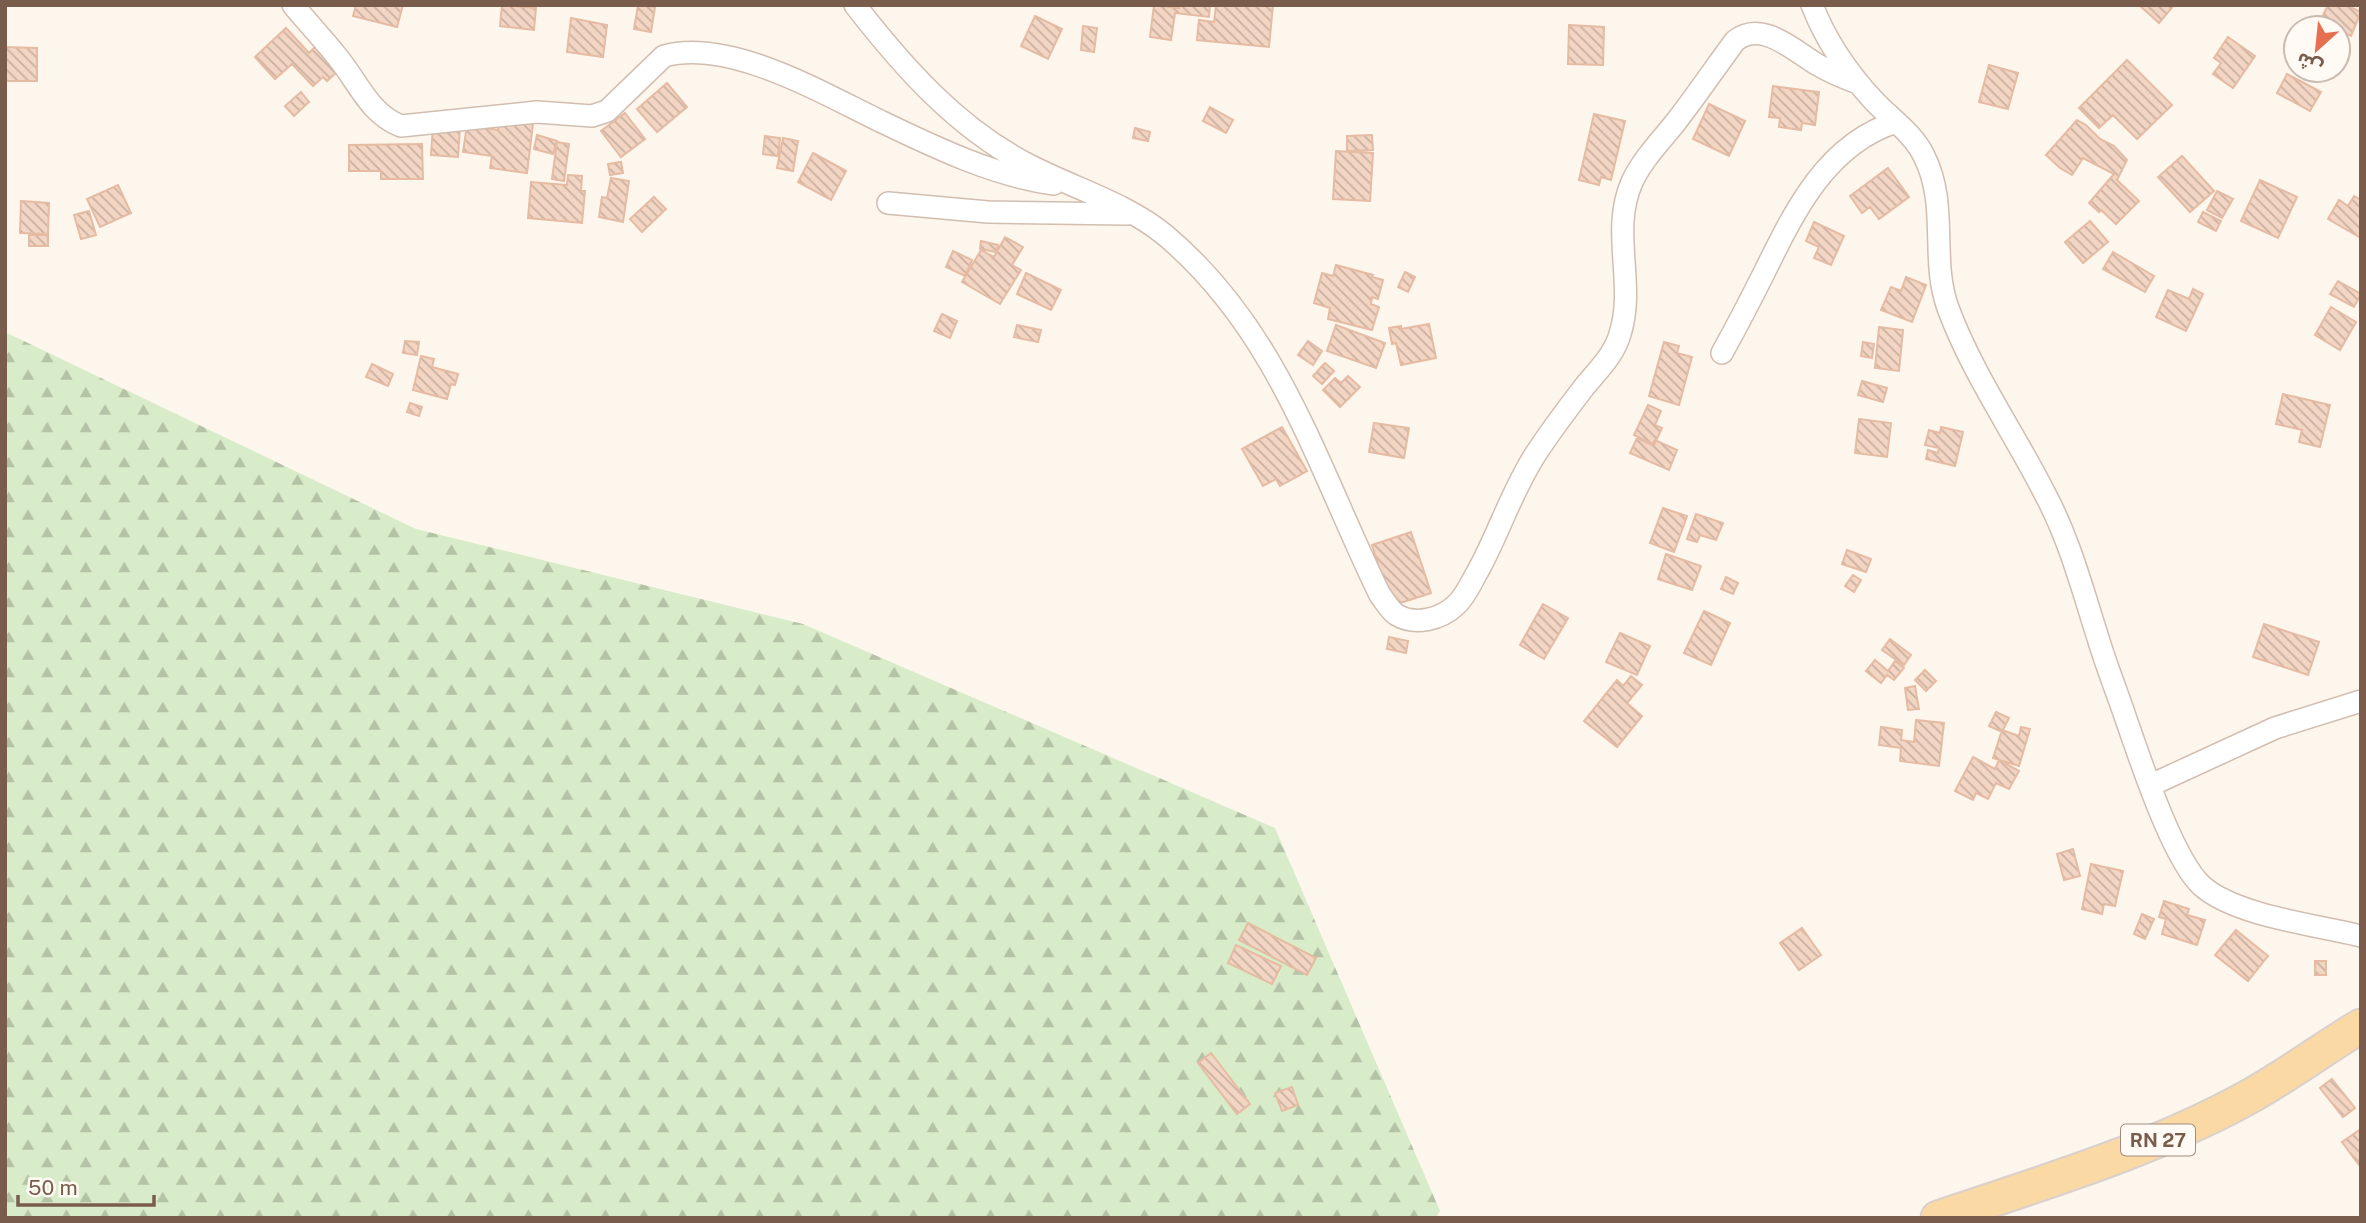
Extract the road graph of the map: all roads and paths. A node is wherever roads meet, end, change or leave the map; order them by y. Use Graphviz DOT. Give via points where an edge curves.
graph roads {
  1 [pos="293,5"];
  2 [pos="855,5"];
  3 [pos="1812,5"];
  4 [pos="1858,82"];
  5 [pos="1896,121"];
  6 [pos="1074,186"];
  7 [pos="888,203"];
  8 [pos="1134,214"];
  9 [pos="1722,353"];
  10 [pos="2361,701"];
  11 [pos="2151,785"];
  12 [pos="2361,936"];
  13 [pos="2361,1026"];
  14 [pos="1938,1218"];
  1 -- 6 [label="street" via="340,60 371,106 387,121 401,126 537,113 592,116 607,111 664,56 703,53 802,82 973,162 1025,180"];
  2 -- 6 [label="street" via="907,69 953,113 989,142"];
  3 -- 4 [label="street" via="1833,49"];
  4 -- 5 [label="street"];
  4 -- 8 [label="street" via="1764,34 1750,33 1735,41 1650,154 1627,193 1622,213 1624,322 1609,358 1534,456 1468,590 1449,611 1427,620 1397,615 1380,594 1300,416 1249,329 1181,250"];
  5 -- 9 [label="street" via="1869,133 1812,183"];
  5 -- 11 [label="street" via="1913,138 1933,178 1938,199 1939,269 1950,313 2067,542"];
  6 -- 8 [label="street"];
  7 -- 8 [label="street" via="988,212"];
  10 -- 11 [label="street" via="2276,728"];
  11 -- 12 [label="street" via="2181,857 2203,886 2240,906"];
  13 -- 14 [label="main road, RN 27" via="2263,1088 2175,1133"];
}
